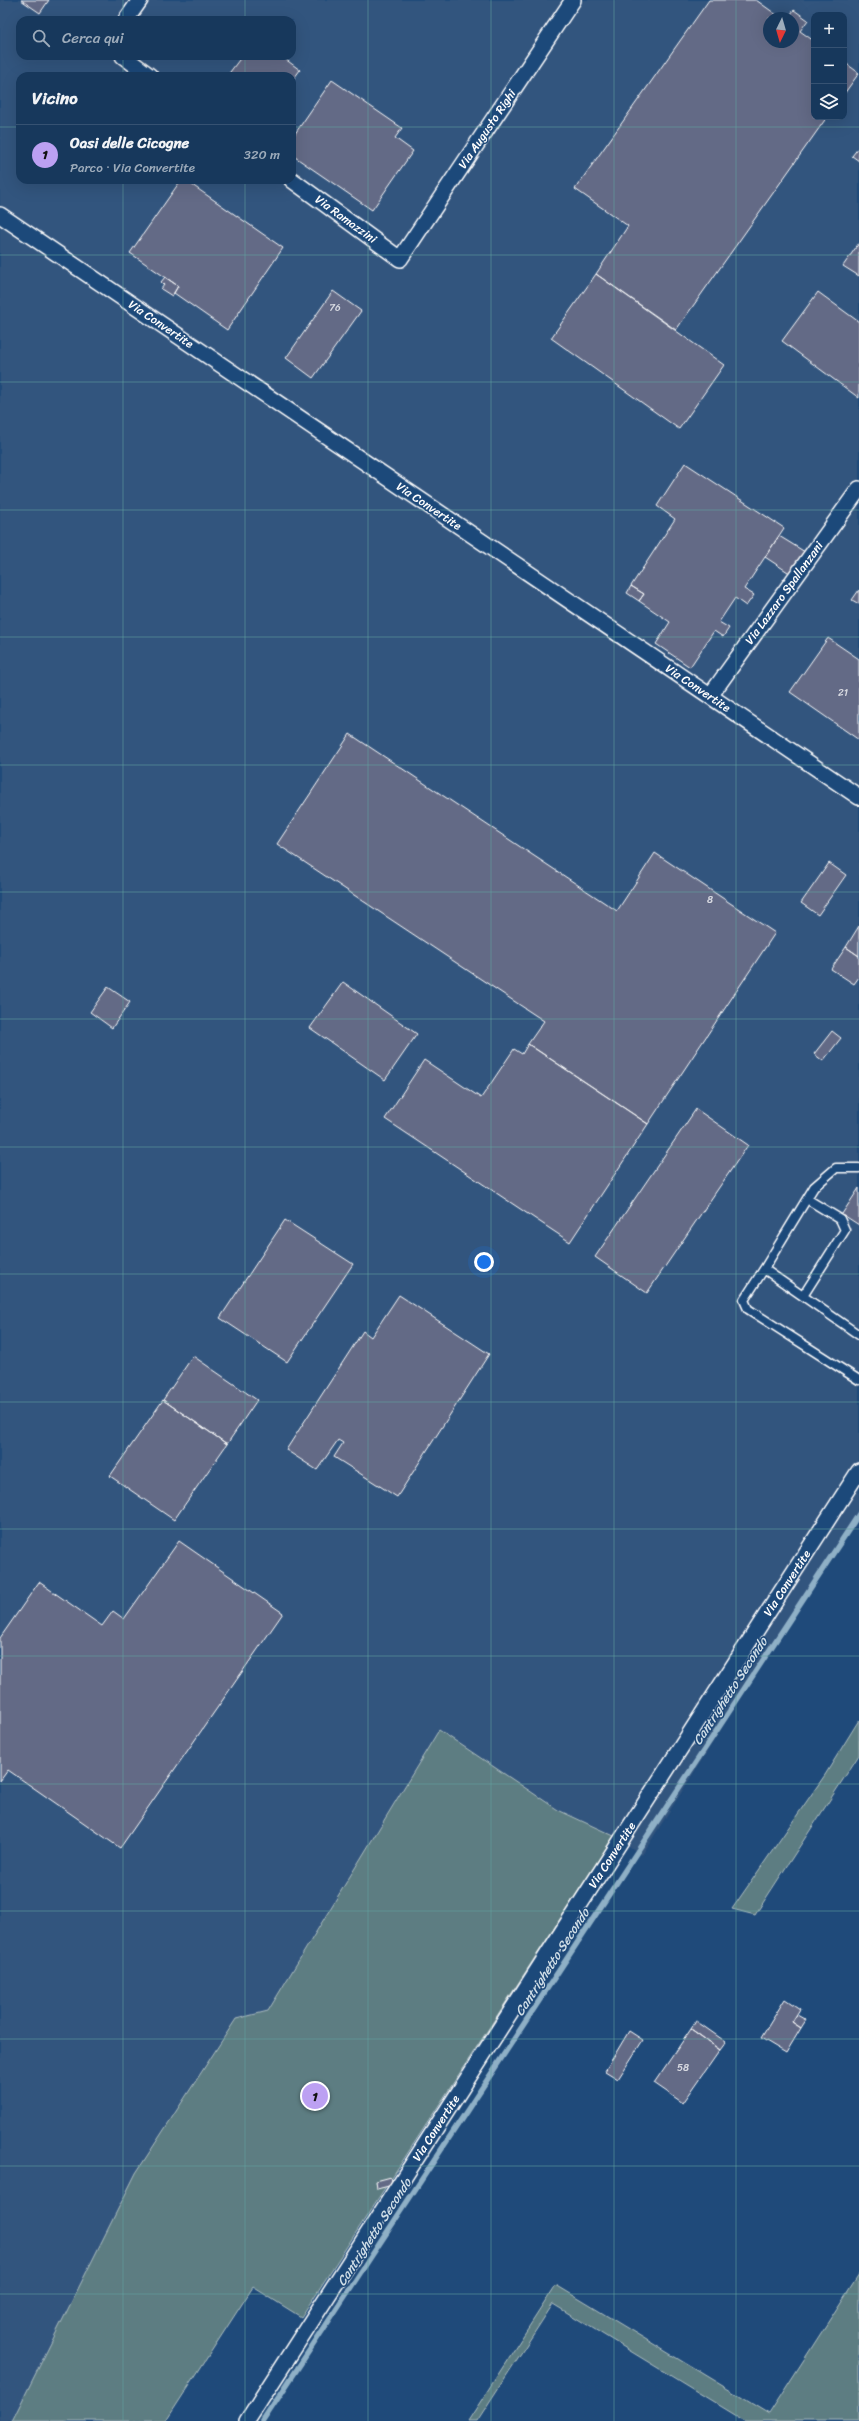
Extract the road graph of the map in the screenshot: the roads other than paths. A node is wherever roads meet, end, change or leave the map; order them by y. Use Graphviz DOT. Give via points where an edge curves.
graph roads {
  1 [pos="140,0"];
  2 [pos="573,0"];
  3 [pos="129,16"];
  4 [pos="128,60"];
  5 [pos="145,72"];
  6 [pos="296,183"];
  7 [pos="0,215"];
  8 [pos="400,259"];
  9 [pos="859,489"];
  10 [pos="710,696"];
  11 [pos="859,797"];
  12 [pos="859,1168"];
  13 [pos="807,1199"];
  14 [pos="764,1269"];
  15 [pos="803,1296"];
  16 [pos="859,1335"];
  17 [pos="859,1380"];
  18 [pos="859,1471"];
  19 [pos="247,2421"];
  1 -- 3 [label="street"];
  2 -- 8 [label="street, Via Augusto Righi"];
  4 -- 5 [label="street"];
  6 -- 8 [label="street, Via Ramazzini"];
  7 -- 10 [label="street, Via Convertite"];
  9 -- 10 [label="street, Via Lazzaro Spallanzani"];
  10 -- 11 [label="street, Via Convertite"];
  12 -- 13 [label="lane" via="836,1168 814,1187"];
  13 -- 14 [label="lane"];
  13 -- 15 [label="lane" via="840,1219 845,1230"];
  14 -- 15 [label="lane"];
  14 -- 17 [label="lane" via="744,1300 748,1309"];
  15 -- 16 [label="lane"];
  18 -- 19 [label="street, Via Convertite"];
}
